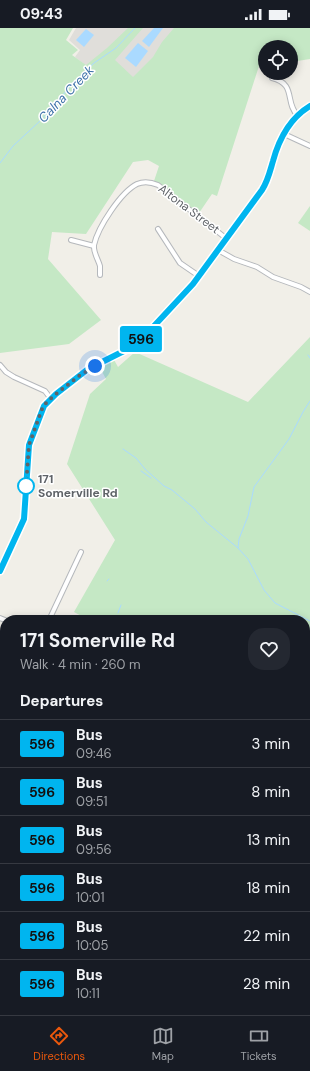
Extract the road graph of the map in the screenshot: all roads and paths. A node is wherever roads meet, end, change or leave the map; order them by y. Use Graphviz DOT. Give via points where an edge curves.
graph roads {
  1 [pos="277,80"];
  2 [pos="310,106"];
  3 [pos="298,116"];
  4 [pos="284,134"];
  5 [pos="310,146"];
  6 [pos="158,229"];
  7 [pos="227,239"];
  8 [pos="71,240"];
  9 [pos="94,246"];
  10 [pos="218,250"];
  11 [pos="100,275"];
  12 [pos="199,276"];
  13 [pos="310,292"];
  14 [pos="0,365"];
  15 [pos="51,398"];
  16 [pos="81,552"];
  17 [pos="0,571"];
  18 [pos="50,615"];
  1 -- 3 [label="street" via="287,87 294,112"];
  2 -- 3 [label="street"];
  3 -- 4 [label="street"];
  4 -- 5 [label="street"];
  4 -- 7 [label="street" via="264,187"];
  6 -- 12 [label="street" via="180,263"];
  7 -- 9 [label="street, Altona Street" via="158,185 147,182 136,184 114,206"];
  7 -- 10 [label="street"];
  8 -- 9 [label="street"];
  9 -- 11 [label="street"];
  10 -- 12 [label="street"];
  10 -- 13 [label="street" via="229,257 257,267 272,277"];
  12 -- 15 [label="street" via="187,292 136,344 88,369"];
  14 -- 15 [label="street" via="14,377 45,391"];
  15 -- 17 [label="street" via="40,412 29,445 24,519"];
  16 -- 18 [label="street"];
}
